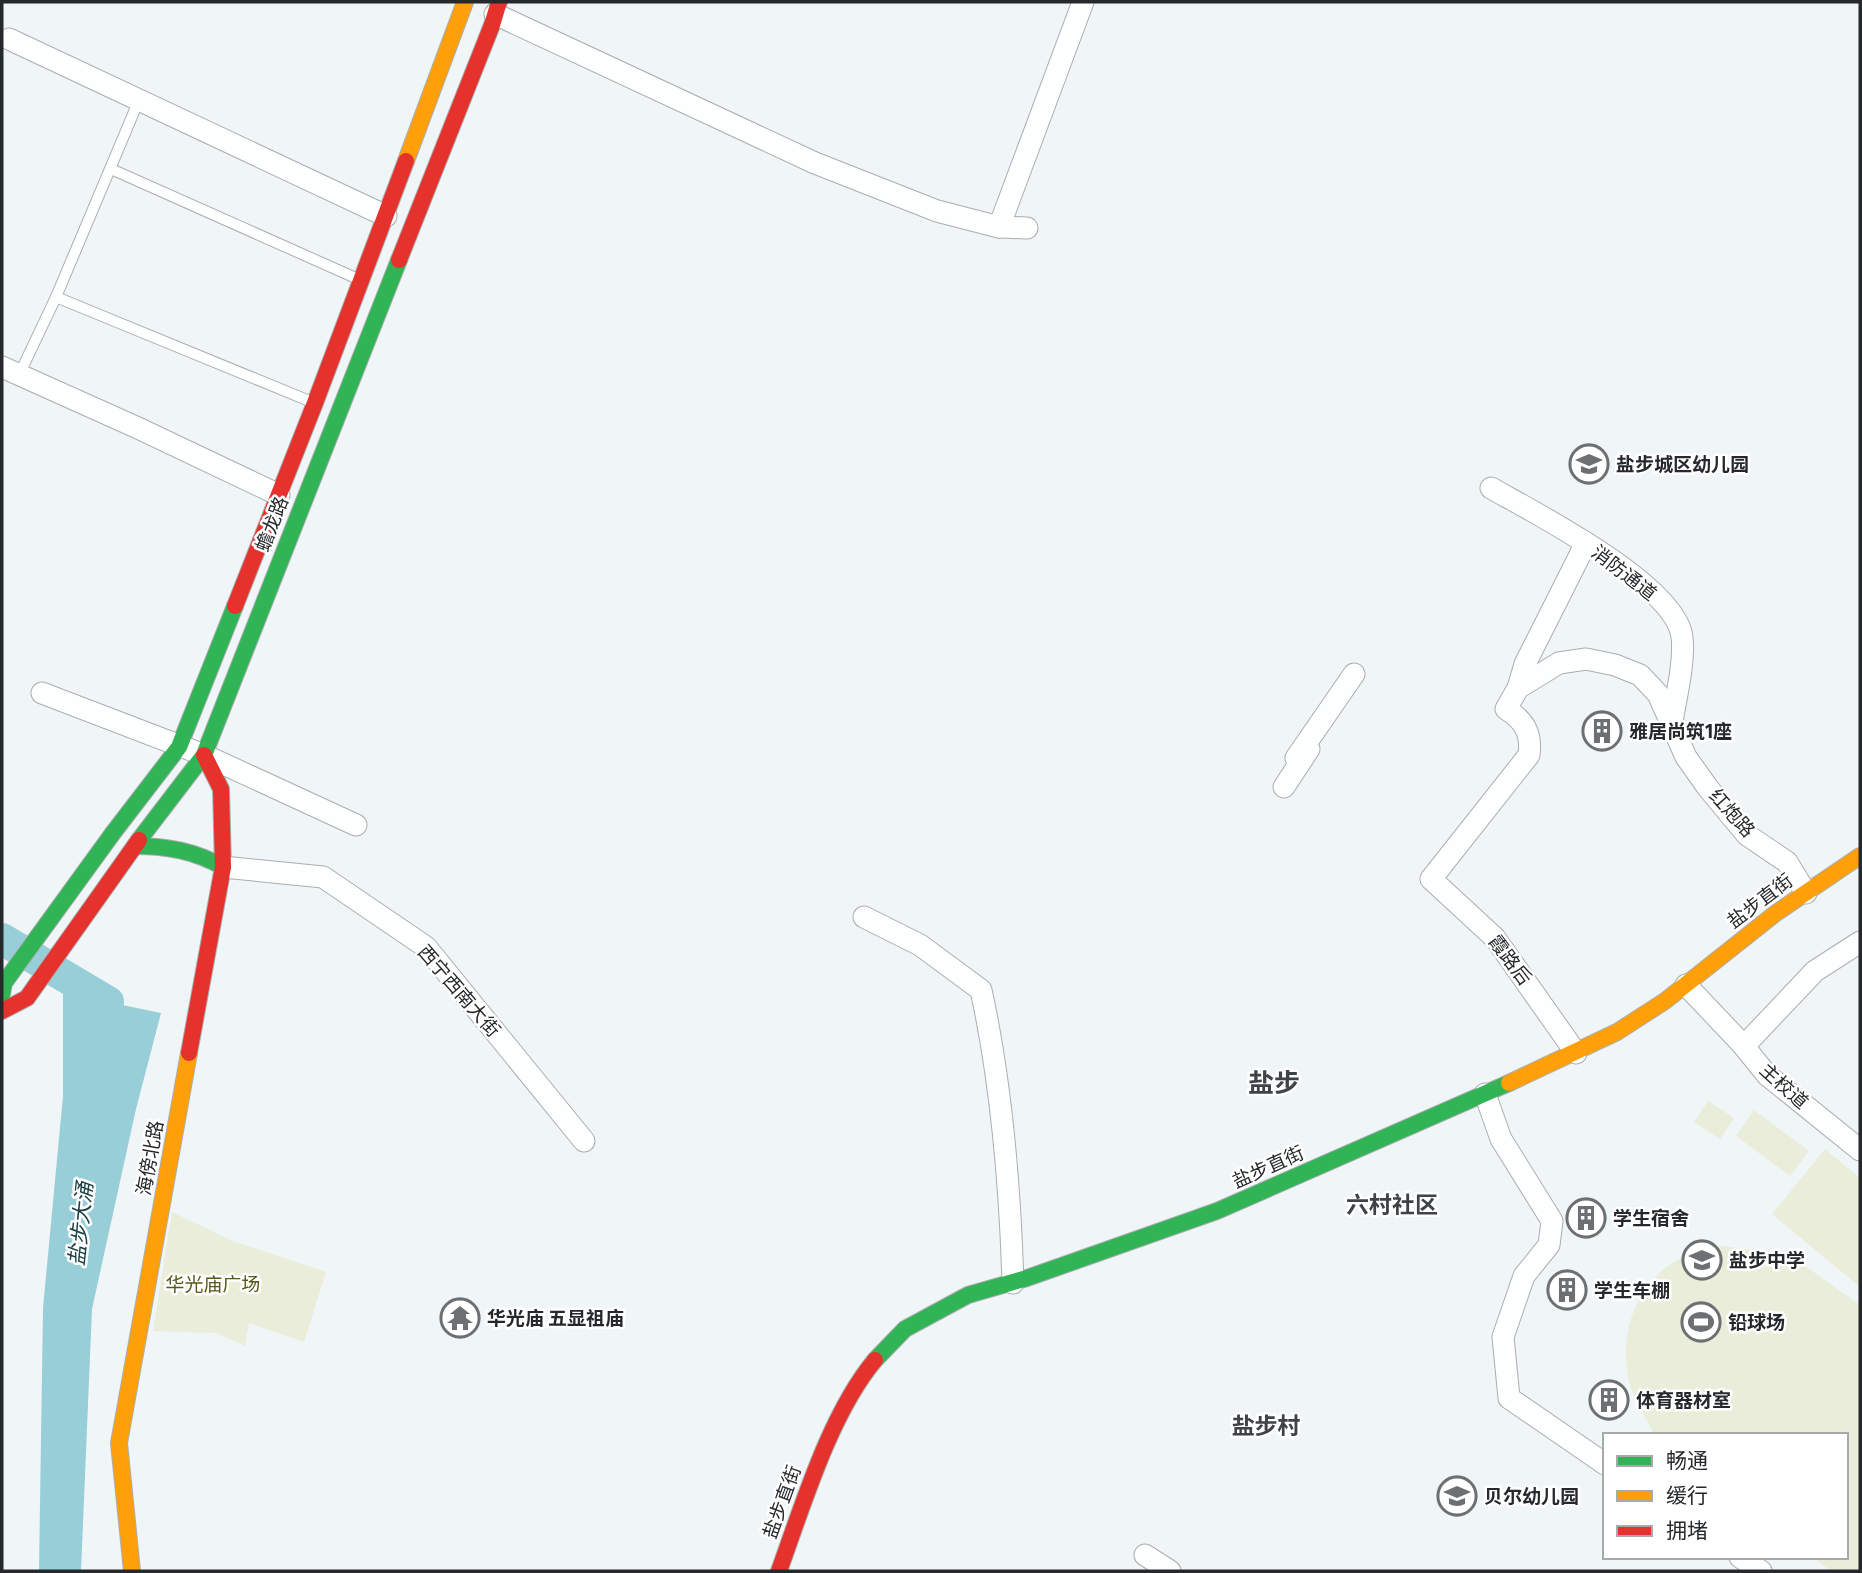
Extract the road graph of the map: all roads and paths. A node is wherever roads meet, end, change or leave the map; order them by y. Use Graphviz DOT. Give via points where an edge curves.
graph roads {
  1 [pos="465,2"];
  2 [pos="477,2"];
  3 [pos="1083,2"];
  4 [pos="497,8"];
  5 [pos="9,39"];
  6 [pos="139,100"];
  7 [pos="111,169"];
  8 [pos="386,216"];
  9 [pos="412,226"];
  10 [pos="999,227"];
  11 [pos="1027,228"];
  12 [pos="360,280"];
  13 [pos="56,297"];
  14 [pos="11,371"];
  15 [pos="315,403"];
  16 [pos="339,411"];
  17 [pos="1491,488"];
  18 [pos="279,495"];
  19 [pos="302,505"];
  20 [pos="1587,543"];
  21 [pos="1354,674"];
  22 [pos="1518,688"];
  23 [pos="42,693"];
  24 [pos="1671,722"];
  25 [pos="1321,725"];
  26 [pos="179,747"];
  27 [pos="204,755"];
  28 [pos="1296,758"];
  29 [pos="1284,787"];
  30 [pos="356,825"];
  31 [pos="135,846"];
  32 [pos="1860,856"];
  33 [pos="223,867"];
  34 [pos="1805,892"];
  35 [pos="864,918"];
  36 [pos="1860,942"];
  37 [pos="1686,985"];
  38 [pos="2,994"];
  39 [pos="2,1011"];
  40 [pos="1744,1046"];
  41 [pos="1576,1053"];
  42 [pos="1486,1094"];
  43 [pos="584,1141"];
  44 [pos="1860,1150"];
  45 [pos="1013,1283"];
  46 [pos="1603,1463"];
  47 [pos="1145,1555"];
  48 [pos="1743,1559"];
  49 [pos="132,1571"];
  50 [pos="779,1571"];
  51 [pos="1170,1571"];
  52 [pos="1760,1571"];
  1 -- 8 [label="street, 蟾龙路"];
  2 -- 4 [label="street"];
  3 -- 10 [label="street"];
  4 -- 9 [label="street, 蟾龙路"];
  4 -- 10 [label="street" via="815,163 937,211"];
  5 -- 6 [label="street"];
  6 -- 7 [label="lane"];
  6 -- 8 [label="street"];
  7 -- 12 [label="lane"];
  7 -- 13 [label="lane"];
  8 -- 9 [label="street"];
  8 -- 12 [label="street, 蟾龙路"];
  9 -- 16 [label="street, 蟾龙路"];
  10 -- 11 [label="street"];
  12 -- 15 [label="street, 蟾龙路"];
  13 -- 14 [label="lane"];
  13 -- 15 [label="lane"];
  14 -- 18 [label="street"];
  15 -- 16 [label="street"];
  15 -- 18 [label="street, 蟾龙路"];
  16 -- 19 [label="street, 蟾龙路"];
  17 -- 20 [label="street, 消防通道"];
  18 -- 19 [label="street"];
  18 -- 26 [label="street, 蟾龙路"];
  19 -- 27 [label="street, 蟾龙路"];
  20 -- 22 [label="street" via="1525,664"];
  20 -- 24 [label="street, 消防通道" via="1651,590 1676,621 1682,636"];
  21 -- 25 [label="street"];
  22 -- 24 [label="street, 红炮路" via="1559,663 1586,659 1615,665 1640,675 1658,694"];
  22 -- 41 [label="street, 霞路后" via="1506,709 1524,723 1531,744 1529,755 1431,879 1495,937"];
  23 -- 26 [label="street"];
  24 -- 34 [label="street, 红炮路" via="1686,757 1708,788 1747,835 1787,862"];
  25 -- 28 [label="street"];
  25 -- 29 [label="street"];
  26 -- 27 [label="street"];
  26 -- 38 [label="street, 蟾龙路" via="4,983"];
  27 -- 30 [label="street"];
  27 -- 31 [label="street, 蟾龙路"];
  27 -- 33 [label="street, 海傍北路" via="221,789"];
  31 -- 33 [label="street" via="183,848"];
  31 -- 39 [label="street, 蟾龙路" via="27,999"];
  32 -- 34 [label="street, 盐步直街"];
  33 -- 43 [label="street, 西宁西南大街" via="323,877 426,947"];
  33 -- 49 [label="street, 海傍北路" via="119,1443"];
  34 -- 37 [label="street, 盐步直街"];
  35 -- 45 [label="street" via="920,945 981,990 992,1042 1011,1214"];
  36 -- 40 [label="street" via="1815,971"];
  37 -- 40 [label="street, 主校道"];
  37 -- 41 [label="street, 盐步直街" via="1617,1032"];
  40 -- 44 [label="street, 主校道" via="1767,1075"];
  41 -- 42 [label="street, 盐步直街"];
  42 -- 45 [label="street, 盐步直街" via="1217,1211"];
  42 -- 46 [label="street" via="1501,1139 1552,1222 1549,1245 1524,1276 1503,1337 1509,1398"];
  45 -- 50 [label="street, 盐步直街" via="968,1295 905,1329 864,1373 821,1457"];
  47 -- 51 [label="street"];
  48 -- 52 [label="street"];
}
